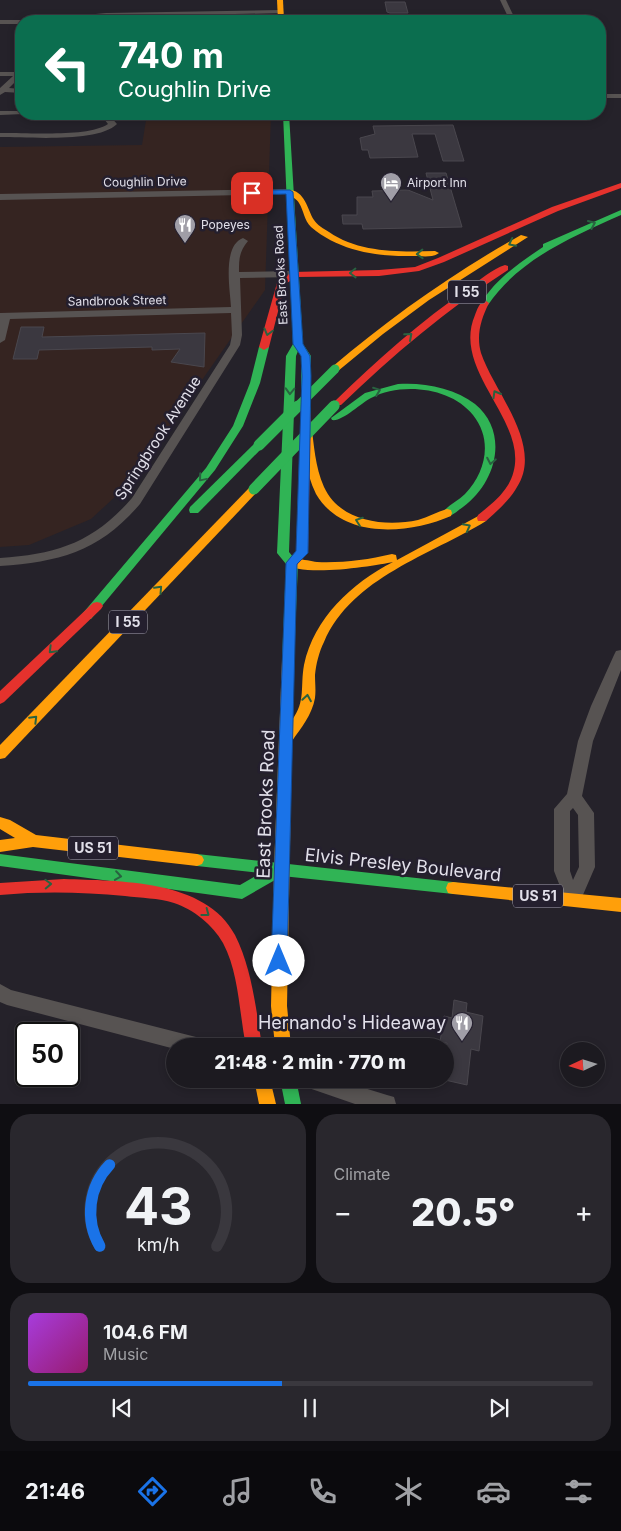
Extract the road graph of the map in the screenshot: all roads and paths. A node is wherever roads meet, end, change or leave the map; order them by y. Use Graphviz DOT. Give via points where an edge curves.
graph roads {
  1 [pos="280,0"];
  2 [pos="503,0"];
  3 [pos="281,15"];
  4 [pos="510,15"];
  5 [pos="0,22"];
  6 [pos="15,22"];
  7 [pos="0,74"];
  8 [pos="15,74"];
  9 [pos="15,78"];
  10 [pos="1,91"];
  11 [pos="15,91"];
  12 [pos="606,96"];
  13 [pos="621,96"];
  14 [pos="0,113"];
  15 [pos="15,113"];
  16 [pos="109,120"];
  17 [pos="286,120"];
  18 [pos="0,135"];
  19 [pos="621,185"];
  20 [pos="290,192"];
  21 [pos="621,196"];
  22 [pos="0,197"];
  23 [pos="621,212"];
  24 [pos="569,216"];
  25 [pos="534,232"];
  26 [pos="560,238"];
  27 [pos="484,240"];
  28 [pos="243,241"];
  29 [pos="294,274"];
  30 [pos="234,275"];
  31 [pos="235,310"];
  32 [pos="3,316"];
  33 [pos="0,340"];
  34 [pos="298,344"];
  35 [pos="306,423"];
  36 [pos="299,444"];
  37 [pos="440,541"];
  38 [pos="0,562"];
  39 [pos="292,563"];
  40 [pos="87,616"];
  41 [pos="621,655"];
  42 [pos="0,699"];
  43 [pos="285,741"];
  44 [pos="0,754"];
  45 [pos="574,797"];
  46 [pos="0,823"];
  47 [pos="32,841"];
  48 [pos="0,846"];
  49 [pos="0,860"];
  50 [pos="69,869"];
  51 [pos="281,870"];
  52 [pos="13,874"];
  53 [pos="0,889"];
  54 [pos="573,899"];
  55 [pos="621,905"];
  56 [pos="0,992"];
  57 [pos="166,1038"];
  58 [pos="252,1038"];
  59 [pos="283,1038"];
  60 [pos="264,1088"];
  61 [pos="290,1088"];
  62 [pos="335,1088"];
  63 [pos="268,1104"];
  64 [pos="294,1104"];
  65 [pos="387,1104"];
  1 -- 3 [label="main road"];
  2 -- 4 [label="street"];
  5 -- 6 [label="street"];
  7 -- 8 [label="street"];
  9 -- 10 [label="street"];
  10 -- 11 [label="street"];
  12 -- 13 [label="street"];
  14 -- 15 [label="street"];
  16 -- 18 [label="street" via="113,124 104,130 85,134"];
  17 -- 20 [label="main road, East Brooks Road"];
  19 -- 27 [label="main road"];
  20 -- 22 [label="street, Coughlin Drive"];
  27 -- 20 [label="main road, one-way" via="428,254 359,248 315,226 300,200"];
  20 -- 29 [label="main road, East Brooks Road"];
  21 -- 24 [label="main road"];
  26 -- 23 [label="main road, I 55, one-way"];
  25 -- 40 [label="main road, I 55, one-way, bridge" via="437,288 335,369"];
  36 -- 26 [label="main road, I 55, one-way, bridge" via="379,362 438,312"];
  37 -- 26 [label="main road, one-way" via="490,513 513,487 518,475 521,453 516,429 476,355 473,333 479,311 486,300 517,271"];
  27 -- 29 [label="main road, one-way" via="416,268 380,273"];
  28 -- 30 [label="street, Springbrook Avenue" via="235,253"];
  29 -- 30 [label="street"];
  29 -- 34 [label="main road, East Brooks Road"];
  29 -- 40 [label="main road, one-way" via="282,283 255,383 228,444 210,470"];
  30 -- 31 [label="street, Springbrook Avenue"];
  31 -- 32 [label="street, Sandbrook Street"];
  31 -- 38 [label="street, Springbrook Avenue" via="236,340 231,353 122,518 93,539 63,553"];
  32 -- 33 [label="street"];
  34 -- 35 [label="main road, East Brooks Road" via="306,356"];
  34 -- 39 [label="main road, East Brooks Road, one-way" via="292,356 283,553"];
  36 -- 35 [label="main road, one-way" via="323,431 358,399 384,388 399,385 443,390 465,400 482,417 492,439 491,466 479,489 449,514 422,524 373,525 337,511 321,494 313,471"];
  35 -- 39 [label="main road, East Brooks Road" via="302,553"];
  44 -- 36 [label="main road, I 55, one-way, bridge"];
  37 -- 39 [label="main road" via="367,565 328,567"];
  43 -- 37 [label="main road, one-way" via="308,703 311,664 328,621 366,583"];
  39 -- 43 [label="main road, East Brooks Road"];
  40 -- 42 [label="main road, I 55, one-way"];
  41 -- 45 [label="street" via="589,726"];
  43 -- 51 [label="main road, East Brooks Road"];
  45 -- 54 [label="street" via="586,813 587,867"];
  45 -- 54 [label="street" via="562,809 562,871"];
  46 -- 47 [label="main road, Elvis Presley Boulevard / US 51"];
  47 -- 48 [label="main road, Elvis Presley Boulevard / US 51"];
  47 -- 51 [label="main road, Elvis Presley Boulevard / US 51"];
  49 -- 50 [label="main road"];
  50 -- 51 [label="main road, one-way" via="242,892"];
  50 -- 52 [label="main road"];
  51 -- 54 [label="main road, Elvis Presley Boulevard / US 51"];
  51 -- 59 [label="main road, East Brooks Road" via="279,1006"];
  53 -- 58 [label="main road, one-way" via="62,884 168,895 192,904 222,929 234,950"];
  54 -- 55 [label="main road, Elvis Presley Boulevard / US 51"];
  56 -- 57 [label="street" via="7,997"];
  60 -- 63 [label="main road"];
  61 -- 64 [label="main road"];
  62 -- 65 [label="street"];
}
